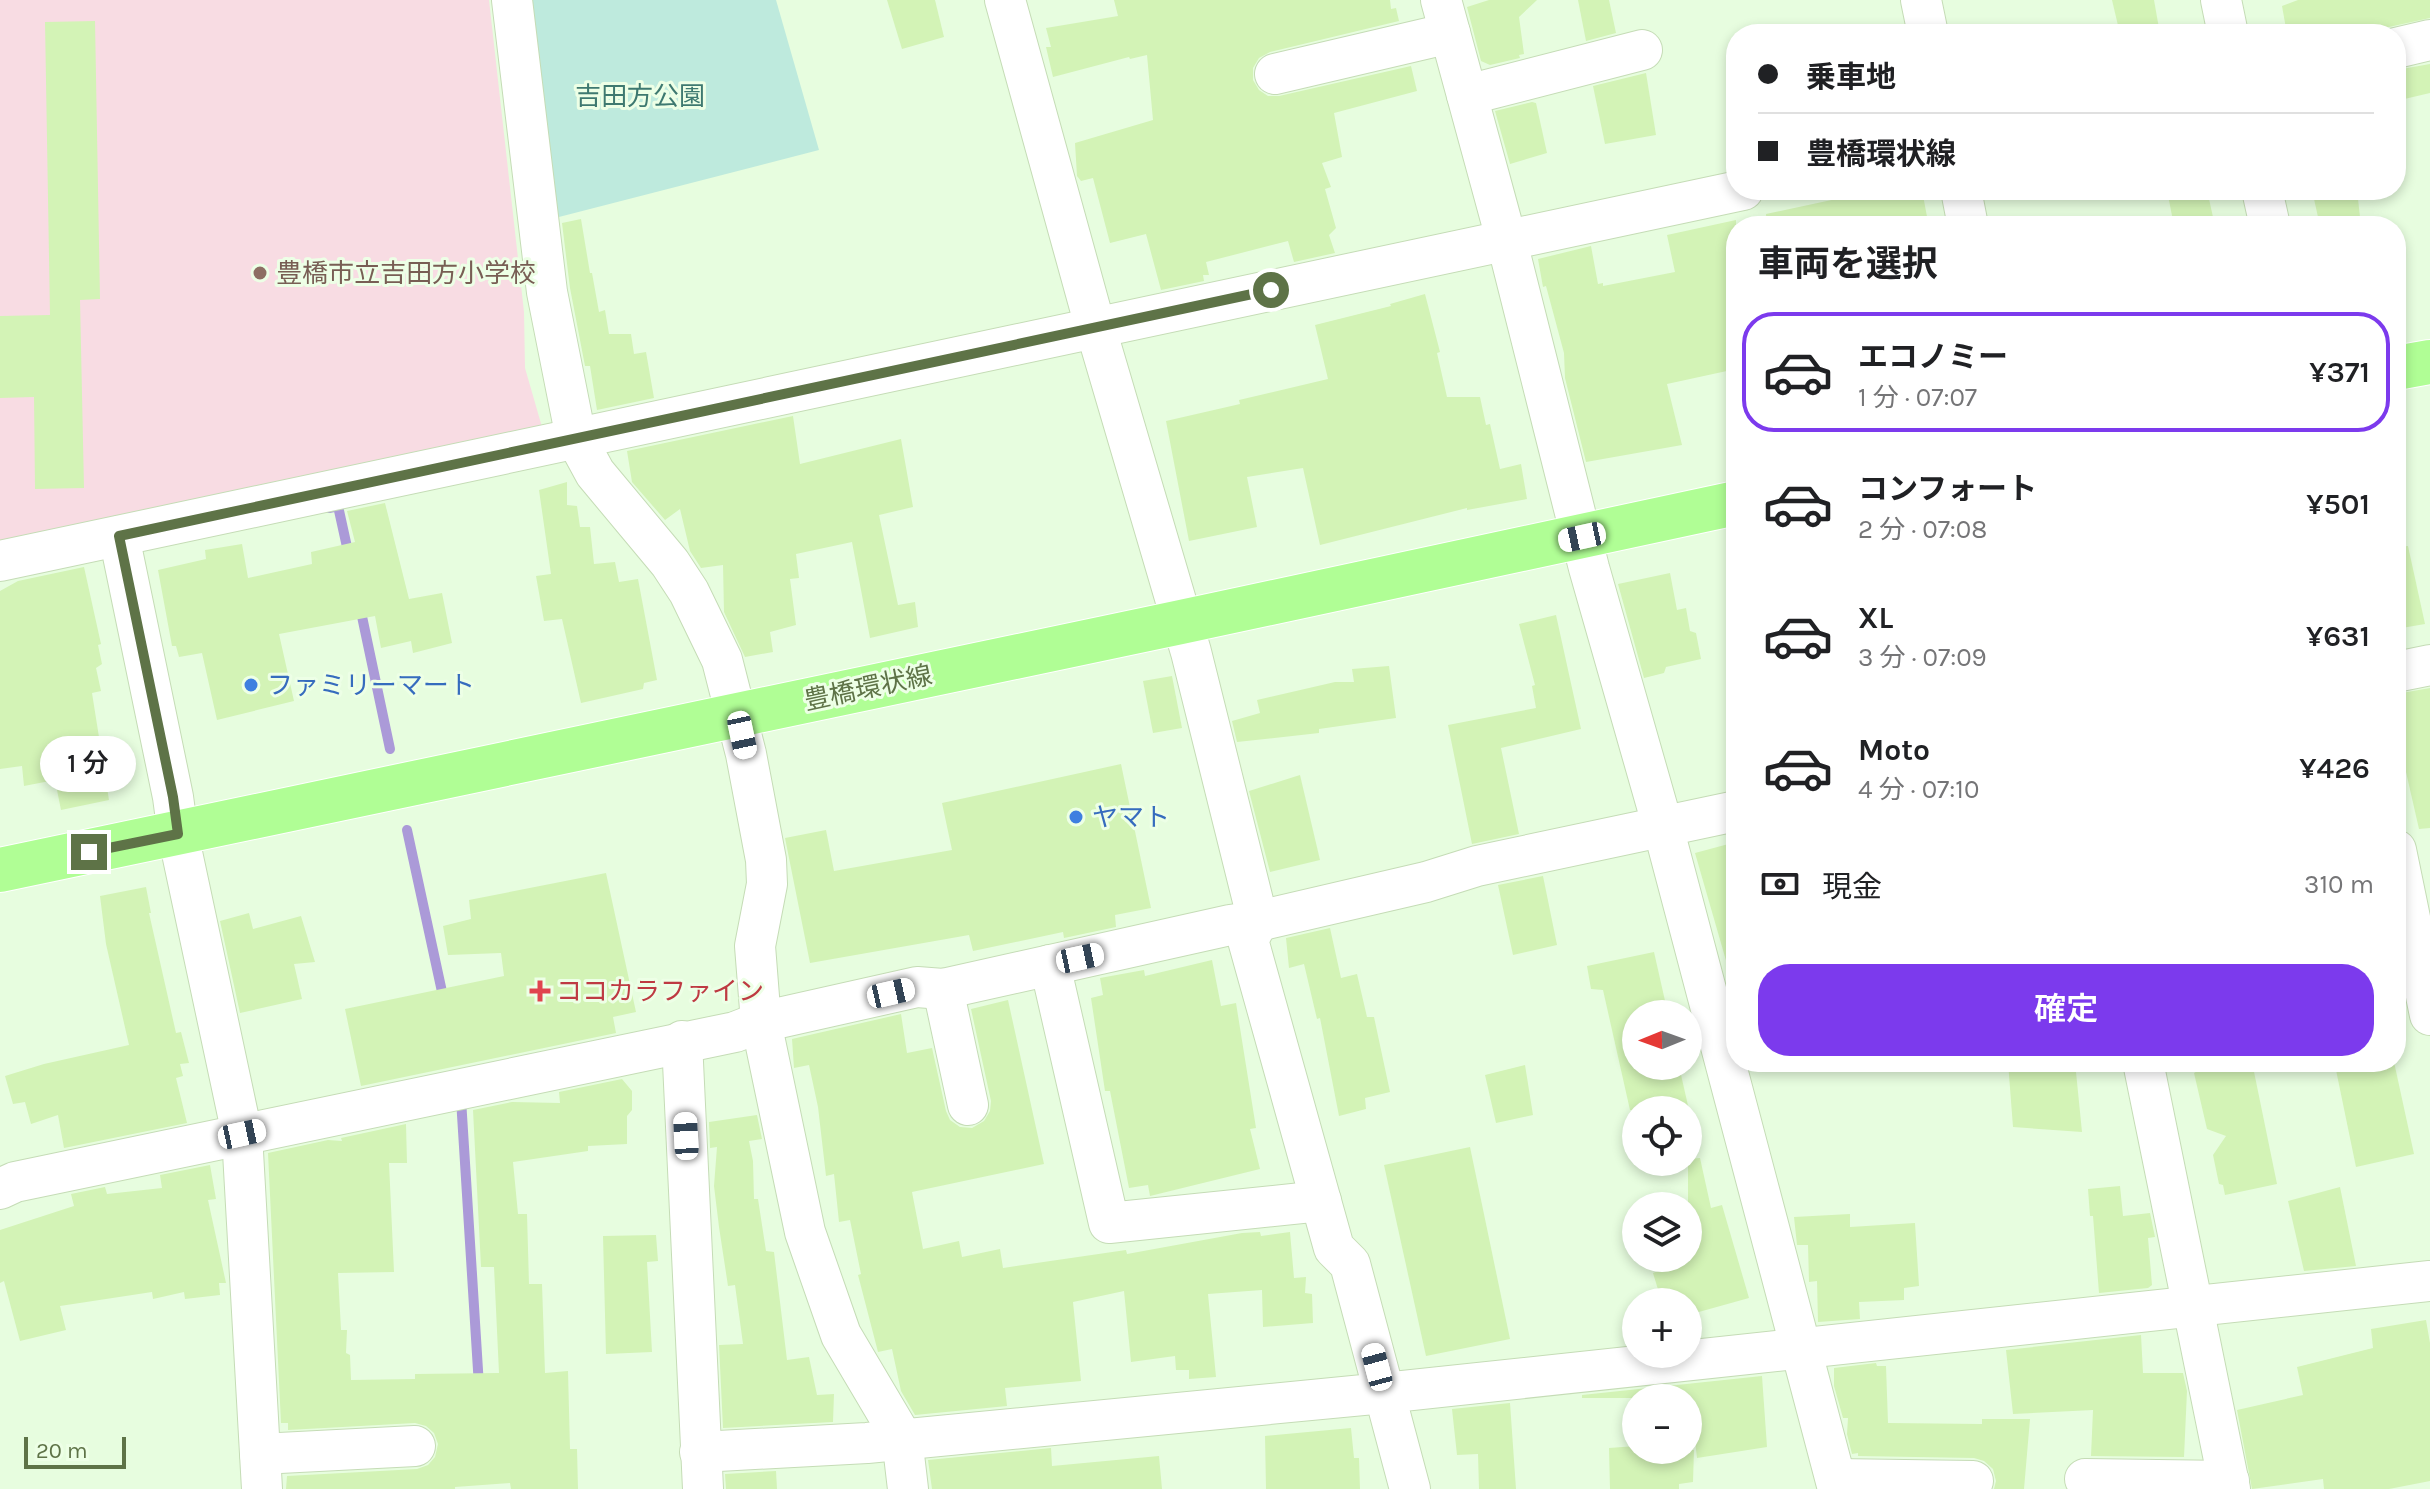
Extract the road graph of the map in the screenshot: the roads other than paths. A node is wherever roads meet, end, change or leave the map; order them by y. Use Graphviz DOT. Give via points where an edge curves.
graph roads {
  1 [pos="512,0"];
  2 [pos="1005,0"];
  3 [pos="1921,0"];
  4 [pos="2221,0"];
  5 [pos="1445,17"];
  6 [pos="1926,24"];
  7 [pos="2226,24"];
  8 [pos="2430,40"];
  9 [pos="2406,46"];
  10 [pos="1642,50"];
  11 [pos="1275,74"];
  12 [pos="1467,95"];
  13 [pos="1726,194"];
  14 [pos="1507,242"];
  15 [pos="1095,326"];
  16 [pos="2430,362"];
  17 [pos="2406,366"];
  18 [pos="576,438"];
  19 [pos="1726,505"];
  20 [pos="119,536"];
  21 [pos="1582,537"];
  22 [pos="0,561"];
  23 [pos="1181,622"];
  24 [pos="2430,665"];
  25 [pos="2406,670"];
  26 [pos="737,716"];
  27 [pos="1726,813"];
  28 [pos="1663,827"];
  29 [pos="178,834"];
  30 [pos="0,870"];
  31 [pos="2406,899"];
  32 [pos="1258,921"];
  33 [pos="1050,965"];
  34 [pos="943,989"];
  35 [pos="2430,1015"];
  36 [pos="761,1022"];
  37 [pos="682,1041"];
  38 [pos="1726,1066"];
  39 [pos="1728,1072"];
  40 [pos="2145,1072"];
  41 [pos="968,1105"];
  42 [pos="242,1134"];
  43 [pos="0,1189"];
  44 [pos="1321,1201"];
  45 [pos="2430,1281"];
  46 [pos="2192,1305"];
  47 [pos="1800,1346"];
  48 [pos="1384,1393"];
  49 [pos="902,1438"];
  50 [pos="415,1446"];
  51 [pos="702,1471"];
  52 [pos="261,1472"];
  53 [pos="2085,1479"];
  54 [pos="1973,1481"];
  55 [pos="1837,1484"];
  56 [pos="2230,1485"];
  57 [pos="908,1489"];
  58 [pos="1410,1489"];
  1 -- 18 [label="street" via="547,292"];
  2 -- 15 [label="street"];
  3 -- 6 [label="street"];
  4 -- 7 [label="street"];
  5 -- 11 [label="street"];
  5 -- 12 [label="street"];
  8 -- 9 [label="street"];
  10 -- 12 [label="street"];
  12 -- 14 [label="street"];
  13 -- 14 [label="street"];
  14 -- 15 [label="street"];
  14 -- 21 [label="street"];
  15 -- 18 [label="street"];
  15 -- 23 [label="street"];
  16 -- 17 [label="main road"];
  18 -- 20 [label="street"];
  18 -- 26 [label="street" via="595,473 689,592 722,660"];
  19 -- 21 [label="main road, 豊橋環状線"];
  20 -- 22 [label="street"];
  20 -- 29 [label="street"];
  21 -- 23 [label="main road, 豊橋環状線"];
  21 -- 28 [label="street"];
  23 -- 26 [label="main road, 豊橋環状線"];
  23 -- 32 [label="street"];
  24 -- 25 [label="street"];
  26 -- 29 [label="main road, 豊橋環状線"];
  26 -- 36 [label="street" via="766,860 767,884 755,946"];
  27 -- 28 [label="street"];
  28 -- 32 [label="street" via="1477,866"];
  28 -- 38 [label="street"];
  29 -- 30 [label="main road, 豊橋環状線"];
  29 -- 42 [label="street"];
  31 -- 35 [label="street"];
  32 -- 33 [label="street"];
  32 -- 44 [label="street" via="1248,940"];
  33 -- 34 [label="street"];
  33 -- 44 [label="street" via="1109,1223"];
  34 -- 36 [label="street" via="917,987"];
  34 -- 41 [label="street"];
  36 -- 37 [label="street"];
  36 -- 49 [label="street" via="805,1232 841,1335"];
  37 -- 42 [label="street"];
  37 -- 51 [label="street"];
  39 -- 47 [label="street"];
  40 -- 46 [label="street"];
  42 -- 43 [label="street"];
  42 -- 52 [label="street"];
  44 -- 48 [label="street" via="1334,1248 1350,1264"];
  45 -- 46 [label="street"];
  46 -- 47 [label="street"];
  46 -- 56 [label="street"];
  47 -- 48 [label="street"];
  47 -- 55 [label="street"];
  48 -- 49 [label="street"];
  48 -- 58 [label="street"];
  49 -- 51 [label="street"];
  49 -- 57 [label="street"];
  50 -- 52 [label="street"];
  53 -- 56 [label="street"];
  54 -- 55 [label="street"];
}
